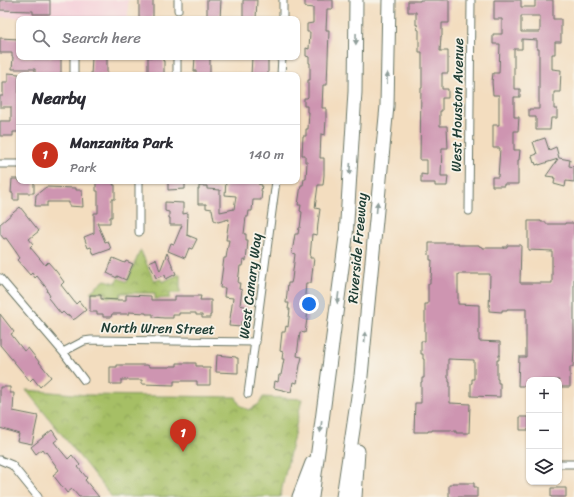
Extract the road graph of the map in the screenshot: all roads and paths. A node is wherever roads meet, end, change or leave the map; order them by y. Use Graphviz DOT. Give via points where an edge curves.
graph roads {
  1 [pos="178,0"];
  2 [pos="283,0"];
  3 [pos="356,0"];
  4 [pos="388,0"];
  5 [pos="471,0"];
  6 [pos="178,10"];
  7 [pos="282,16"];
  8 [pos="74,60"];
  9 [pos="177,60"];
  10 [pos="282,60"];
  11 [pos="74,72"];
  12 [pos="177,72"];
  13 [pos="281,72"];
  14 [pos="0,164"];
  15 [pos="16,164"];
  16 [pos="139,184"];
  17 [pos="276,184"];
  18 [pos="469,211"];
  19 [pos="139,232"];
  20 [pos="0,278"];
  21 [pos="256,342"];
  22 [pos="63,352"];
  23 [pos="361,376"];
  24 [pos="84,380"];
  25 [pos="248,394"];
  26 [pos="319,447"];
  27 [pos="0,460"];
  28 [pos="562,464"];
  29 [pos="574,464"];
  30 [pos="38,497"];
  31 [pos="299,497"];
  32 [pos="312,497"];
  33 [pos="344,497"];
  34 [pos="356,497"];
  1 -- 6 [label="street"];
  2 -- 7 [label="street"];
  3 -- 26 [label="highway, Riverside Freeway, one-way" via="355,92 346,237"];
  23 -- 4 [label="highway, Riverside Freeway, one-way" via="387,106"];
  5 -- 18 [label="street, West Houston Avenue"];
  8 -- 11 [label="street"];
  9 -- 12 [label="street"];
  10 -- 13 [label="street"];
  14 -- 15 [label="street"];
  16 -- 19 [label="street"];
  17 -- 21 [label="street, West Canary Way"];
  20 -- 22 [label="street"];
  21 -- 22 [label="street, North Wren Street" via="91,340"];
  21 -- 25 [label="street, West Canary Way"];
  22 -- 24 [label="street"];
  23 -- 33 [label="highway, Riverside Freeway"];
  23 -- 34 [label="highway"];
  26 -- 31 [label="highway"];
  26 -- 32 [label="highway, Riverside Freeway"];
  27 -- 30 [label="street" via="12,465"];
  28 -- 29 [label="street"];
}
